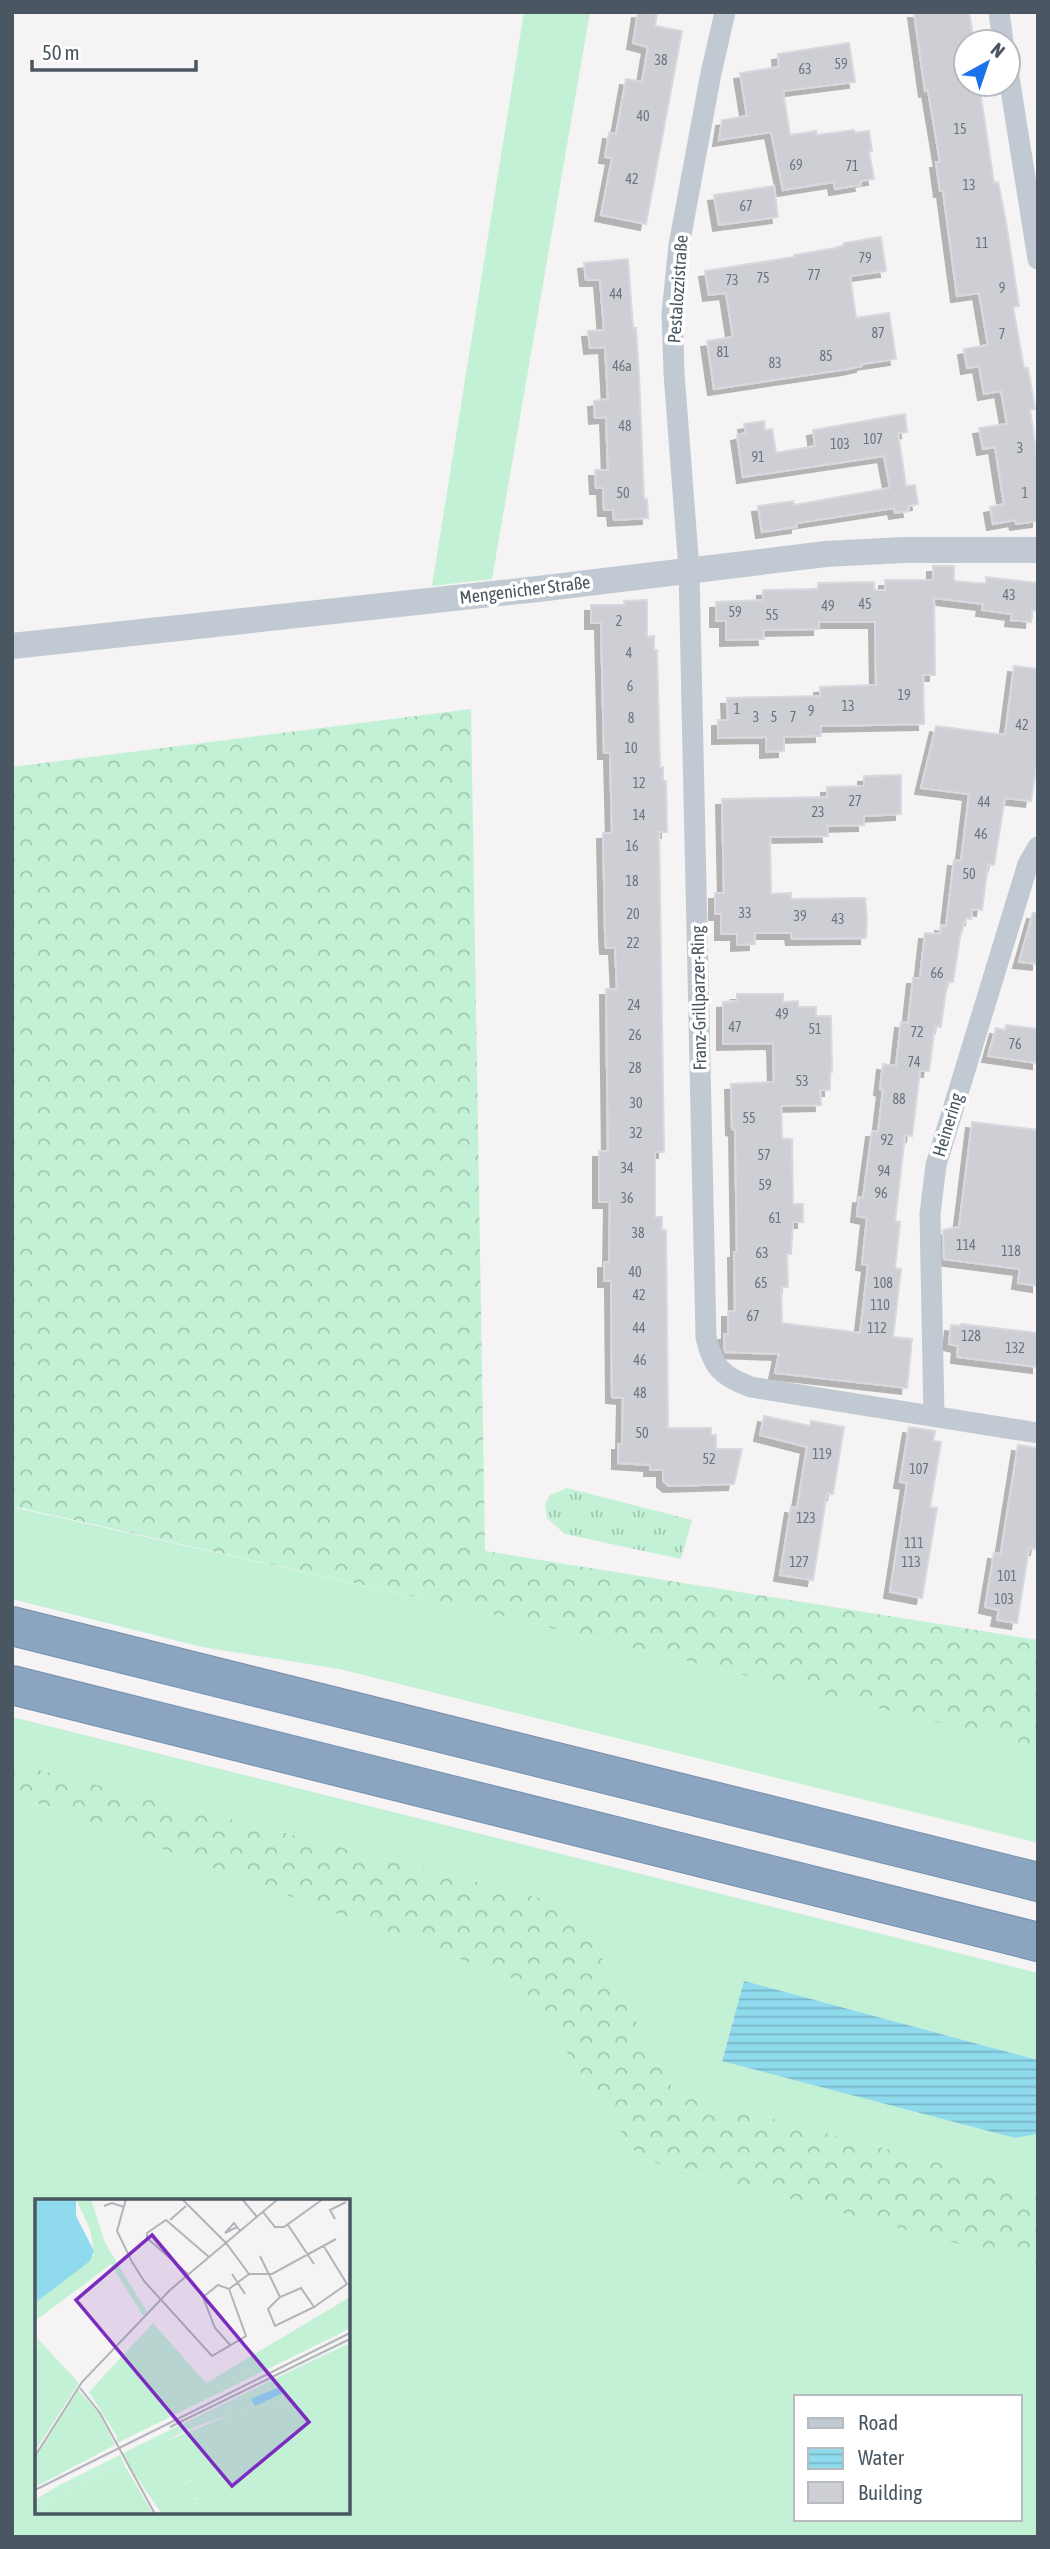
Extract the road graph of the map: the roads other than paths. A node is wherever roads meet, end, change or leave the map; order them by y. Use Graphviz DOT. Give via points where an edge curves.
graph roads {
  1 [pos="725,12"];
  2 [pos="1012,98"];
  3 [pos="1038,259"];
  4 [pos="1038,550"];
  5 [pos="690,570"];
  6 [pos="12,646"];
  7 [pos="1038,847"];
  8 [pos="934,1416"];
  9 [pos="1038,1433"];
  10 [pos="12,1626"];
  11 [pos="12,1685"];
  12 [pos="1038,1882"];
  13 [pos="1038,1942"];
  1 -- 5 [label="street, Pestalozzistraße" via="679,245 673,313"];
  2 -- 3 [label="street"];
  4 -- 5 [label="street, Mengenicher Straße" via="826,554"];
  5 -- 6 [label="street, Mengenicher Straße"];
  5 -- 8 [label="street, Franz-Grillparzer-Ring" via="706,1337 710,1354 726,1376 751,1387"];
  7 -- 8 [label="street, Heinering" via="1028,864 936,1166 929,1214"];
  8 -- 9 [label="street"];
  10 -- 12 [label="highway"];
  11 -- 13 [label="highway"];
}
